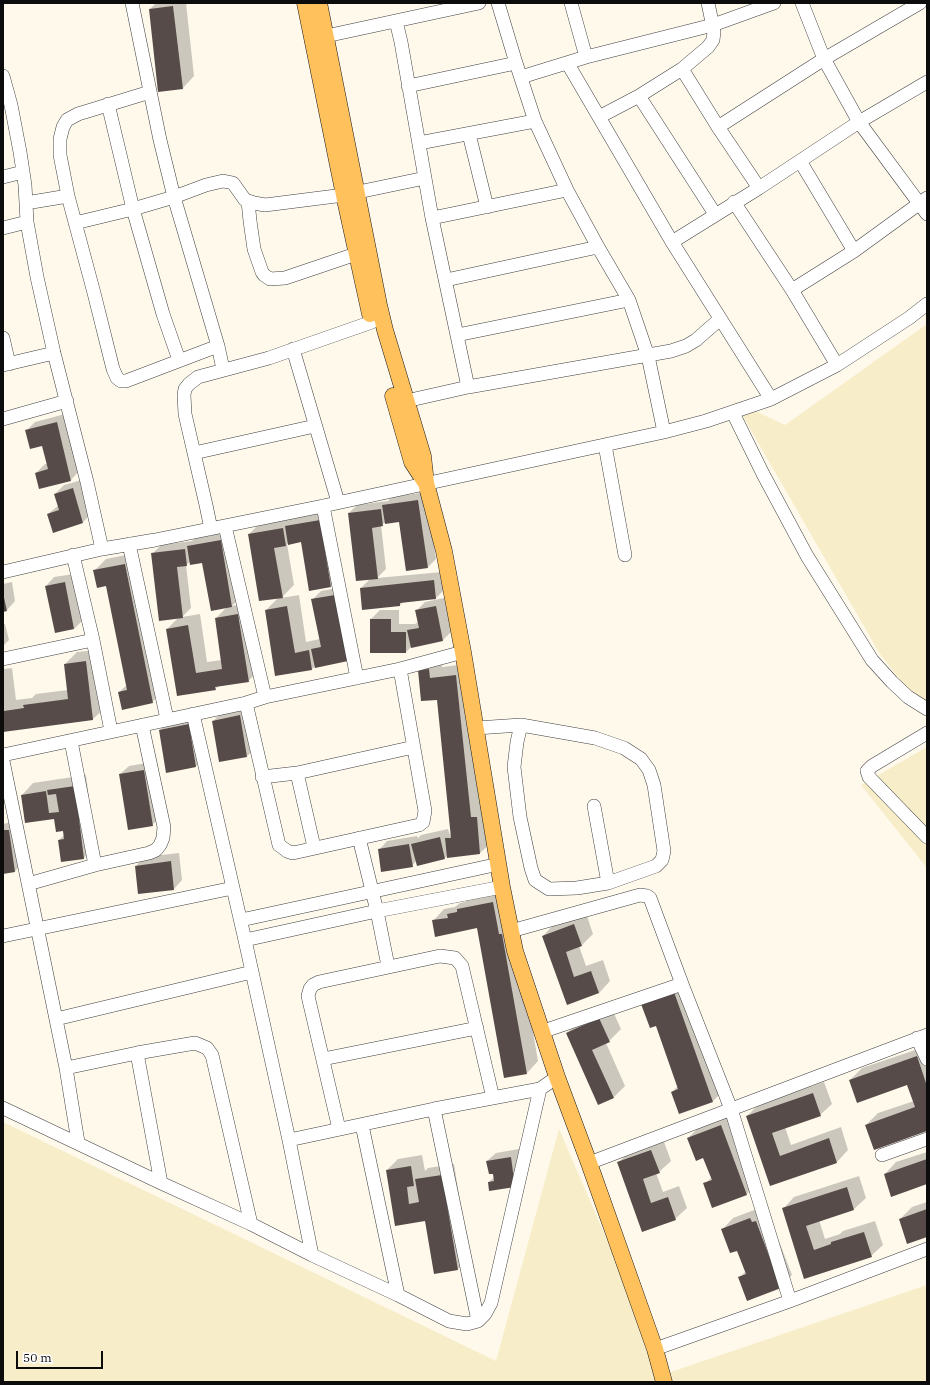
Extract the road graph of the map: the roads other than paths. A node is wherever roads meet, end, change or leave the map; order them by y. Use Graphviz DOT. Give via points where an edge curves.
graph roads {
  1 [pos="132,3"];
  2 [pos="305,3"];
  3 [pos="320,3"];
  4 [pos="479,3"];
  5 [pos="498,3"];
  6 [pos="571,3"];
  7 [pos="708,3"];
  8 [pos="774,3"];
  9 [pos="802,3"];
  10 [pos="920,3"];
  11 [pos="396,21"];
  12 [pos="713,25"];
  13 [pos="326,36"];
  14 [pos="586,57"];
  15 [pos="824,59"];
  16 [pos="516,62"];
  17 [pos="568,64"];
  18 [pos="682,69"];
  19 [pos="3,76"];
  20 [pos="521,77"];
  21 [pos="927,82"];
  22 [pos="408,86"];
  23 [pos="150,92"];
  24 [pos="639,96"];
  25 [pos="108,104"];
  26 [pos="598,117"];
  27 [pos="535,121"];
  28 [pos="859,122"];
  29 [pos="718,128"];
  30 [pos="469,134"];
  31 [pos="419,143"];
  32 [pos="800,162"];
  33 [pos="23,172"];
  34 [pos="3,177"];
  35 [pos="425,178"];
  36 [pos="759,188"];
  37 [pos="567,190"];
  38 [pos="350,194"];
  39 [pos="68,196"];
  40 [pos="174,197"];
  41 [pos="248,201"];
  42 [pos="734,202"];
  43 [pos="26,203"];
  44 [pos="924,205"];
  45 [pos="487,207"];
  46 [pos="133,210"];
  47 [pos="715,214"];
  48 [pos="432,218"];
  49 [pos="27,222"];
  50 [pos="75,223"];
  51 [pos="3,228"];
  52 [pos="672,242"];
  53 [pos="598,247"];
  54 [pos="854,251"];
  55 [pos="356,254"];
  56 [pos="446,280"];
  57 [pos="792,290"];
  58 [pos="629,300"];
  59 [pos="927,304"];
  60 [pos="720,319"];
  61 [pos="372,322"];
  62 [pos="457,335"];
  63 [pos="3,338"];
  64 [pos="218,346"];
  65 [pos="293,349"];
  66 [pos="54,353"];
  67 [pos="648,356"];
  68 [pos="179,360"];
  69 [pos="6,364"];
  70 [pos="837,365"];
  71 [pos="224,369"];
  72 [pos="468,387"];
  73 [pos="771,399"];
  74 [pos="66,401"];
  75 [pos="406,401"];
  76 [pos="733,413"];
  77 [pos="3,419"];
  78 [pos="316,426"];
  79 [pos="664,432"];
  80 [pos="605,444"];
  81 [pos="194,452"];
  82 [pos="426,483"];
  83 [pos="338,502"];
  84 [pos="323,506"];
  85 [pos="225,526"];
  86 [pos="210,529"];
  87 [pos="129,544"];
  88 [pos="102,549"];
  89 [pos="73,555"];
  90 [pos="625,555"];
  91 [pos="3,572"];
  92 [pos="93,640"];
  93 [pos="463,652"];
  94 [pos="3,659"];
  95 [pos="400,669"];
  96 [pos="357,678"];
  97 [pos="265,697"];
  98 [pos="246,703"];
  99 [pos="927,709"];
  100 [pos="193,714"];
  101 [pos="167,719"];
  102 [pos="142,725"];
  103 [pos="521,725"];
  104 [pos="476,728"];
  105 [pos="111,731"];
  106 [pos="927,733"];
  107 [pos="71,740"];
  108 [pos="414,747"];
  109 [pos="3,755"];
  110 [pos="3,761"];
  111 [pos="297,773"];
  112 [pos="262,777"];
  113 [pos="594,806"];
  114 [pos="927,837"];
  115 [pos="359,838"];
  116 [pos="314,847"];
  117 [pos="499,864"];
  118 [pos="95,865"];
  119 [pos="608,883"];
  120 [pos="28,884"];
  121 [pos="502,887"];
  122 [pos="233,888"];
  123 [pos="372,891"];
  124 [pos="376,911"];
  125 [pos="241,920"];
  126 [pos="38,930"];
  127 [pos="511,931"];
  128 [pos="3,936"];
  129 [pos="245,940"];
  130 [pos="388,966"];
  131 [pos="252,972"];
  132 [pos="682,984"];
  133 [pos="56,1019"];
  134 [pos="477,1028"];
  135 [pos="541,1032"];
  136 [pos="922,1036"];
  137 [pos="137,1053"];
  138 [pos="323,1059"];
  139 [pos="927,1059"];
  140 [pos="66,1068"];
  141 [pos="557,1077"];
  142 [pos="540,1089"];
  143 [pos="493,1098"];
  144 [pos="3,1108"];
  145 [pos="434,1109"];
  146 [pos="731,1110"];
  147 [pos="362,1125"];
  148 [pos="339,1129"];
  149 [pos="927,1139"];
  150 [pos="289,1140"];
  151 [pos="78,1142"];
  152 [pos="882,1155"];
  153 [pos="589,1162"];
  154 [pos="161,1183"];
  155 [pos="251,1224"];
  156 [pos="927,1249"];
  157 [pos="312,1255"];
  158 [pos="398,1295"];
  159 [pos="790,1301"];
  160 [pos="478,1321"];
  161 [pos="655,1349"];
  162 [pos="664,1382"];
  1 -- 23 [label="street"];
  2 -- 38 [label="main road"];
  3 -- 13 [label="main road"];
  4 -- 11 [label="street"];
  5 -- 16 [label="street"];
  6 -- 14 [label="street"];
  7 -- 12 [label="street"];
  8 -- 12 [label="street"];
  9 -- 15 [label="street"];
  10 -- 15 [label="street"];
  11 -- 13 [label="street"];
  11 -- 22 [label="street"];
  12 -- 14 [label="street"];
  12 -- 18 [label="street" via="714,37 711,44"];
  13 -- 38 [label="main road"];
  14 -- 17 [label="street"];
  15 -- 28 [label="street"];
  15 -- 29 [label="street"];
  16 -- 20 [label="street"];
  16 -- 22 [label="street"];
  17 -- 20 [label="street"];
  17 -- 26 [label="street"];
  18 -- 24 [label="street"];
  18 -- 29 [label="street"];
  19 -- 33 [label="street"];
  20 -- 27 [label="street"];
  21 -- 28 [label="street"];
  22 -- 31 [label="street"];
  23 -- 25 [label="street"];
  23 -- 40 [label="street"];
  24 -- 26 [label="street"];
  24 -- 47 [label="street"];
  25 -- 39 [label="street" via="78,114 67,120 63,127 60,155"];
  25 -- 46 [label="street"];
  26 -- 52 [label="street"];
  27 -- 30 [label="street"];
  27 -- 37 [label="street"];
  28 -- 32 [label="street"];
  28 -- 44 [label="street"];
  29 -- 36 [label="street"];
  30 -- 31 [label="street"];
  30 -- 45 [label="street"];
  31 -- 35 [label="street"];
  32 -- 36 [label="street"];
  32 -- 54 [label="street"];
  33 -- 34 [label="street"];
  33 -- 43 [label="street"];
  35 -- 38 [label="street"];
  35 -- 48 [label="street"];
  36 -- 42 [label="street"];
  37 -- 45 [label="street"];
  37 -- 53 [label="street"];
  38 -- 41 [label="street" via="269,204"];
  38 -- 55 [label="main road"];
  38 -- 75 [label="main road"];
  39 -- 43 [label="street"];
  39 -- 50 [label="street"];
  40 -- 41 [label="street" via="206,185 227,181 235,185 241,196"];
  40 -- 46 [label="street"];
  40 -- 64 [label="street"];
  41 -- 55 [label="street" via="254,248 264,275 270,279 285,278"];
  42 -- 47 [label="street"];
  42 -- 57 [label="street"];
  43 -- 49 [label="street"];
  44 -- 54 [label="street"];
  45 -- 48 [label="street"];
  46 -- 50 [label="street"];
  46 -- 68 [label="street"];
  47 -- 52 [label="street"];
  48 -- 56 [label="street"];
  49 -- 51 [label="street"];
  49 -- 66 [label="street"];
  50 -- 68 [label="street" via="117,378 121,381 128,380"];
  52 -- 60 [label="street"];
  53 -- 56 [label="street"];
  53 -- 58 [label="street"];
  54 -- 57 [label="street"];
  55 -- 61 [label="main road"];
  56 -- 62 [label="street"];
  57 -- 70 [label="street"];
  58 -- 62 [label="street"];
  58 -- 67 [label="street"];
  59 -- 70 [label="street"];
  60 -- 67 [label="street" via="686,346"];
  60 -- 73 [label="street"];
  61 -- 65 [label="street"];
  61 -- 82 [label="main road" via="412,462"];
  62 -- 72 [label="street"];
  63 -- 69 [label="street"];
  64 -- 68 [label="street"];
  64 -- 71 [label="street"];
  65 -- 71 [label="street"];
  65 -- 78 [label="street"];
  66 -- 69 [label="street"];
  66 -- 74 [label="street"];
  67 -- 72 [label="street"];
  67 -- 79 [label="street"];
  70 -- 73 [label="street"];
  71 -- 81 [label="street" via="198,377 185,389 184,406"];
  72 -- 75 [label="street"];
  73 -- 76 [label="street"];
  74 -- 77 [label="street"];
  74 -- 88 [label="street"];
  75 -- 82 [label="main road" via="423,456"];
  76 -- 79 [label="street"];
  76 -- 99 [label="street" via="807,556 872,660 908,697"];
  78 -- 81 [label="street"];
  78 -- 83 [label="street"];
  79 -- 80 [label="street"];
  80 -- 82 [label="street"];
  80 -- 90 [label="street"];
  81 -- 86 [label="street"];
  82 -- 83 [label="street"];
  82 -- 93 [label="main road" via="444,551"];
  83 -- 84 [label="street"];
  84 -- 85 [label="street"];
  84 -- 96 [label="street"];
  85 -- 86 [label="street"];
  85 -- 97 [label="street"];
  86 -- 87 [label="street"];
  87 -- 88 [label="street"];
  87 -- 101 [label="street"];
  88 -- 89 [label="street"];
  89 -- 91 [label="street"];
  89 -- 92 [label="street"];
  92 -- 94 [label="street"];
  92 -- 105 [label="street"];
  93 -- 95 [label="street"];
  93 -- 104 [label="main road"];
  95 -- 96 [label="street"];
  95 -- 108 [label="street"];
  96 -- 97 [label="street"];
  97 -- 98 [label="street"];
  98 -- 100 [label="street"];
  98 -- 112 [label="street"];
  100 -- 101 [label="street"];
  100 -- 122 [label="street"];
  101 -- 102 [label="street"];
  102 -- 105 [label="street"];
  102 -- 118 [label="street" via="164,827 164,838 156,850 149,853"];
  103 -- 104 [label="street"];
  103 -- 119 [label="street" via="514,767 520,818 535,880 549,889"];
  103 -- 119 [label="street" via="595,738 624,748 641,759 649,770 654,785 664,851 662,860 656,866"];
  104 -- 117 [label="main road"];
  105 -- 107 [label="street"];
  106 -- 114 [label="street" via="872,766 868,771 869,777"];
  107 -- 109 [label="street"];
  107 -- 118 [label="street"];
  108 -- 111 [label="street"];
  108 -- 115 [label="street" via="425,810 423,822"];
  110 -- 120 [label="street"];
  111 -- 112 [label="street"];
  111 -- 116 [label="street"];
  112 -- 116 [label="street" via="279,845 293,853"];
  113 -- 119 [label="street"];
  115 -- 116 [label="street"];
  115 -- 123 [label="street"];
  117 -- 121 [label="main road"];
  117 -- 123 [label="street"];
  118 -- 120 [label="street"];
  120 -- 126 [label="street"];
  121 -- 124 [label="street"];
  121 -- 127 [label="main road"];
  122 -- 125 [label="street"];
  122 -- 126 [label="street"];
  123 -- 124 [label="street"];
  123 -- 125 [label="street"];
  124 -- 129 [label="street"];
  124 -- 130 [label="street"];
  125 -- 129 [label="street"];
  126 -- 128 [label="street"];
  126 -- 133 [label="street"];
  127 -- 132 [label="street" via="640,895 647,896 650,898"];
  127 -- 135 [label="main road"];
  129 -- 131 [label="street"];
  130 -- 134 [label="street" via="440,956 455,958 462,966"];
  130 -- 138 [label="street" via="319,982 310,989 308,996"];
  131 -- 133 [label="street"];
  131 -- 150 [label="street"];
  132 -- 135 [label="street"];
  132 -- 146 [label="street"];
  133 -- 140 [label="street"];
  134 -- 138 [label="street"];
  134 -- 143 [label="street"];
  135 -- 141 [label="main road"];
  136 -- 139 [label="street"];
  136 -- 146 [label="street"];
  137 -- 140 [label="street"];
  137 -- 154 [label="street"];
  137 -- 155 [label="street" via="195,1043 207,1048 212,1055"];
  138 -- 148 [label="street"];
  140 -- 151 [label="street"];
  141 -- 142 [label="street"];
  141 -- 153 [label="main road"];
  142 -- 143 [label="street"];
  142 -- 160 [label="street" via="491,1303"];
  143 -- 145 [label="street"];
  144 -- 151 [label="street"];
  145 -- 147 [label="street"];
  145 -- 160 [label="street"];
  146 -- 153 [label="street"];
  146 -- 159 [label="street"];
  147 -- 148 [label="street"];
  147 -- 158 [label="street"];
  148 -- 150 [label="street"];
  149 -- 152 [label="street"];
  150 -- 157 [label="street"];
  151 -- 154 [label="street"];
  153 -- 161 [label="main road"];
  154 -- 155 [label="street"];
  155 -- 157 [label="street"];
  156 -- 159 [label="street"];
  157 -- 158 [label="street"];
  158 -- 160 [label="street" via="449,1321 467,1324"];
  159 -- 161 [label="street"];
  161 -- 162 [label="main road"];
}
